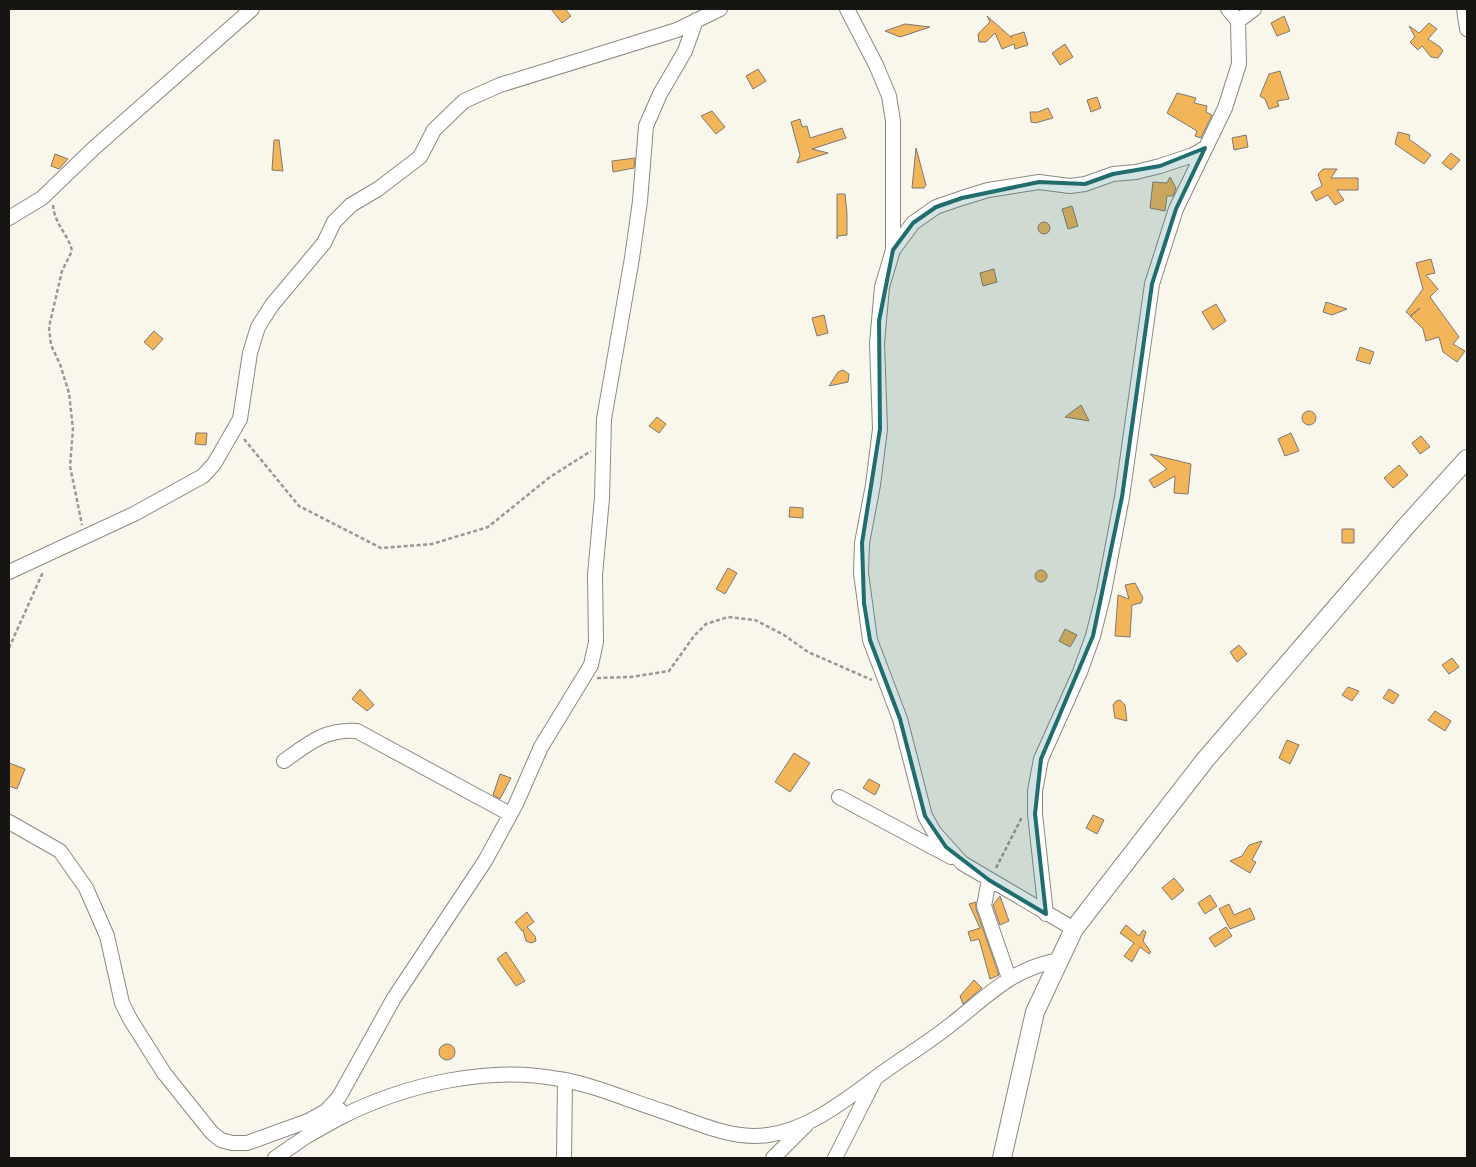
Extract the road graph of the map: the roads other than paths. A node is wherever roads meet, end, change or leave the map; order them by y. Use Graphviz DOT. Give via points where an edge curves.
graph roads {
  1 [pos="252,9"];
  2 [pos="720,9"];
  3 [pos="847,9"];
  4 [pos="1228,9"];
  5 [pos="1254,9"];
  6 [pos="1464,9"];
  7 [pos="696,20"];
  8 [pos="1238,21"];
  9 [pos="1467,29"];
  10 [pos="1205,148"];
  11 [pos="9,218"];
  12 [pos="893,250"];
  13 [pos="1467,459"];
  14 [pos="9,572"];
  15 [pos="284,761"];
  16 [pos="839,797"];
  17 [pos="510,814"];
  18 [pos="9,822"];
  19 [pos="962,863"];
  20 [pos="989,880"];
  21 [pos="1046,914"];
  22 [pos="1074,930"];
  23 [pos="1060,960"];
  24 [pos="1009,978"];
  25 [pos="875,1078"];
  26 [pos="566,1080"];
  27 [pos="339,1097"];
  28 [pos="341,1117"];
  29 [pos="811,1120"];
  30 [pos="275,1158"];
  31 [pos="564,1158"];
  32 [pos="773,1158"];
  33 [pos="835,1158"];
  34 [pos="1002,1158"];
  1 -- 11 [label="street" via="42,198"];
  2 -- 7 [label="street"];
  3 -- 12 [label="street" via="889,96 893,122"];
  4 -- 8 [label="street"];
  5 -- 8 [label="street"];
  6 -- 9 [label="street"];
  7 -- 14 [label="street" via="677,30 500,85 464,101 434,130 420,157 334,222 324,243 272,305 258,327 250,353 240,419 214,464 203,476 86,537"];
  7 -- 17 [label="street" via="685,51 646,126 640,200 609,386 603,444 595,575 596,642 591,665 541,747"];
  8 -- 10 [label="street" via="1239,64 1226,108"];
  10 -- 12 [label="street" via="1160,166 1113,174 1085,184 1070,186 1039,182 988,190 962,198 936,207 913,224"];
  10 -- 21 [label="street" via="1176,209 1152,284 1122,498 1104,592 1080,672 1041,759 1035,814"];
  12 -- 19 [label="street" via="882,287 879,321 880,429 862,543 861,573 870,640 910,751 925,816 946,847"];
  13 -- 22 [label="street" via="1205,760"];
  15 -- 17 [label="street" via="316,738 334,731 357,730"];
  16 -- 19 [label="street"];
  17 -- 27 [label="street" via="485,861 394,998"];
  18 -- 27 [label="street" via="60,851 86,888 107,936 122,1003 130,1020 164,1073 212,1133 221,1140 247,1143 308,1122 326,1112"];
  19 -- 20 [label="street"];
  20 -- 21 [label="street"];
  20 -- 24 [label="street" via="984,906"];
  21 -- 22 [label="street"];
  22 -- 23 [label="street"];
  23 -- 24 [label="street" via="1044,962"];
  23 -- 34 [label="street" via="1035,1012"];
  24 -- 25 [label="street"];
  25 -- 29 [label="street"];
  25 -- 33 [label="street"];
  26 -- 28 [label="street" via="508,1074 431,1084 370,1102"];
  26 -- 29 [label="street" via="728,1134 768,1135 793,1129"];
  26 -- 31 [label="street"];
  27 -- 28 [label="street"];
  28 -- 30 [label="street"];
  29 -- 32 [label="street"];
}
